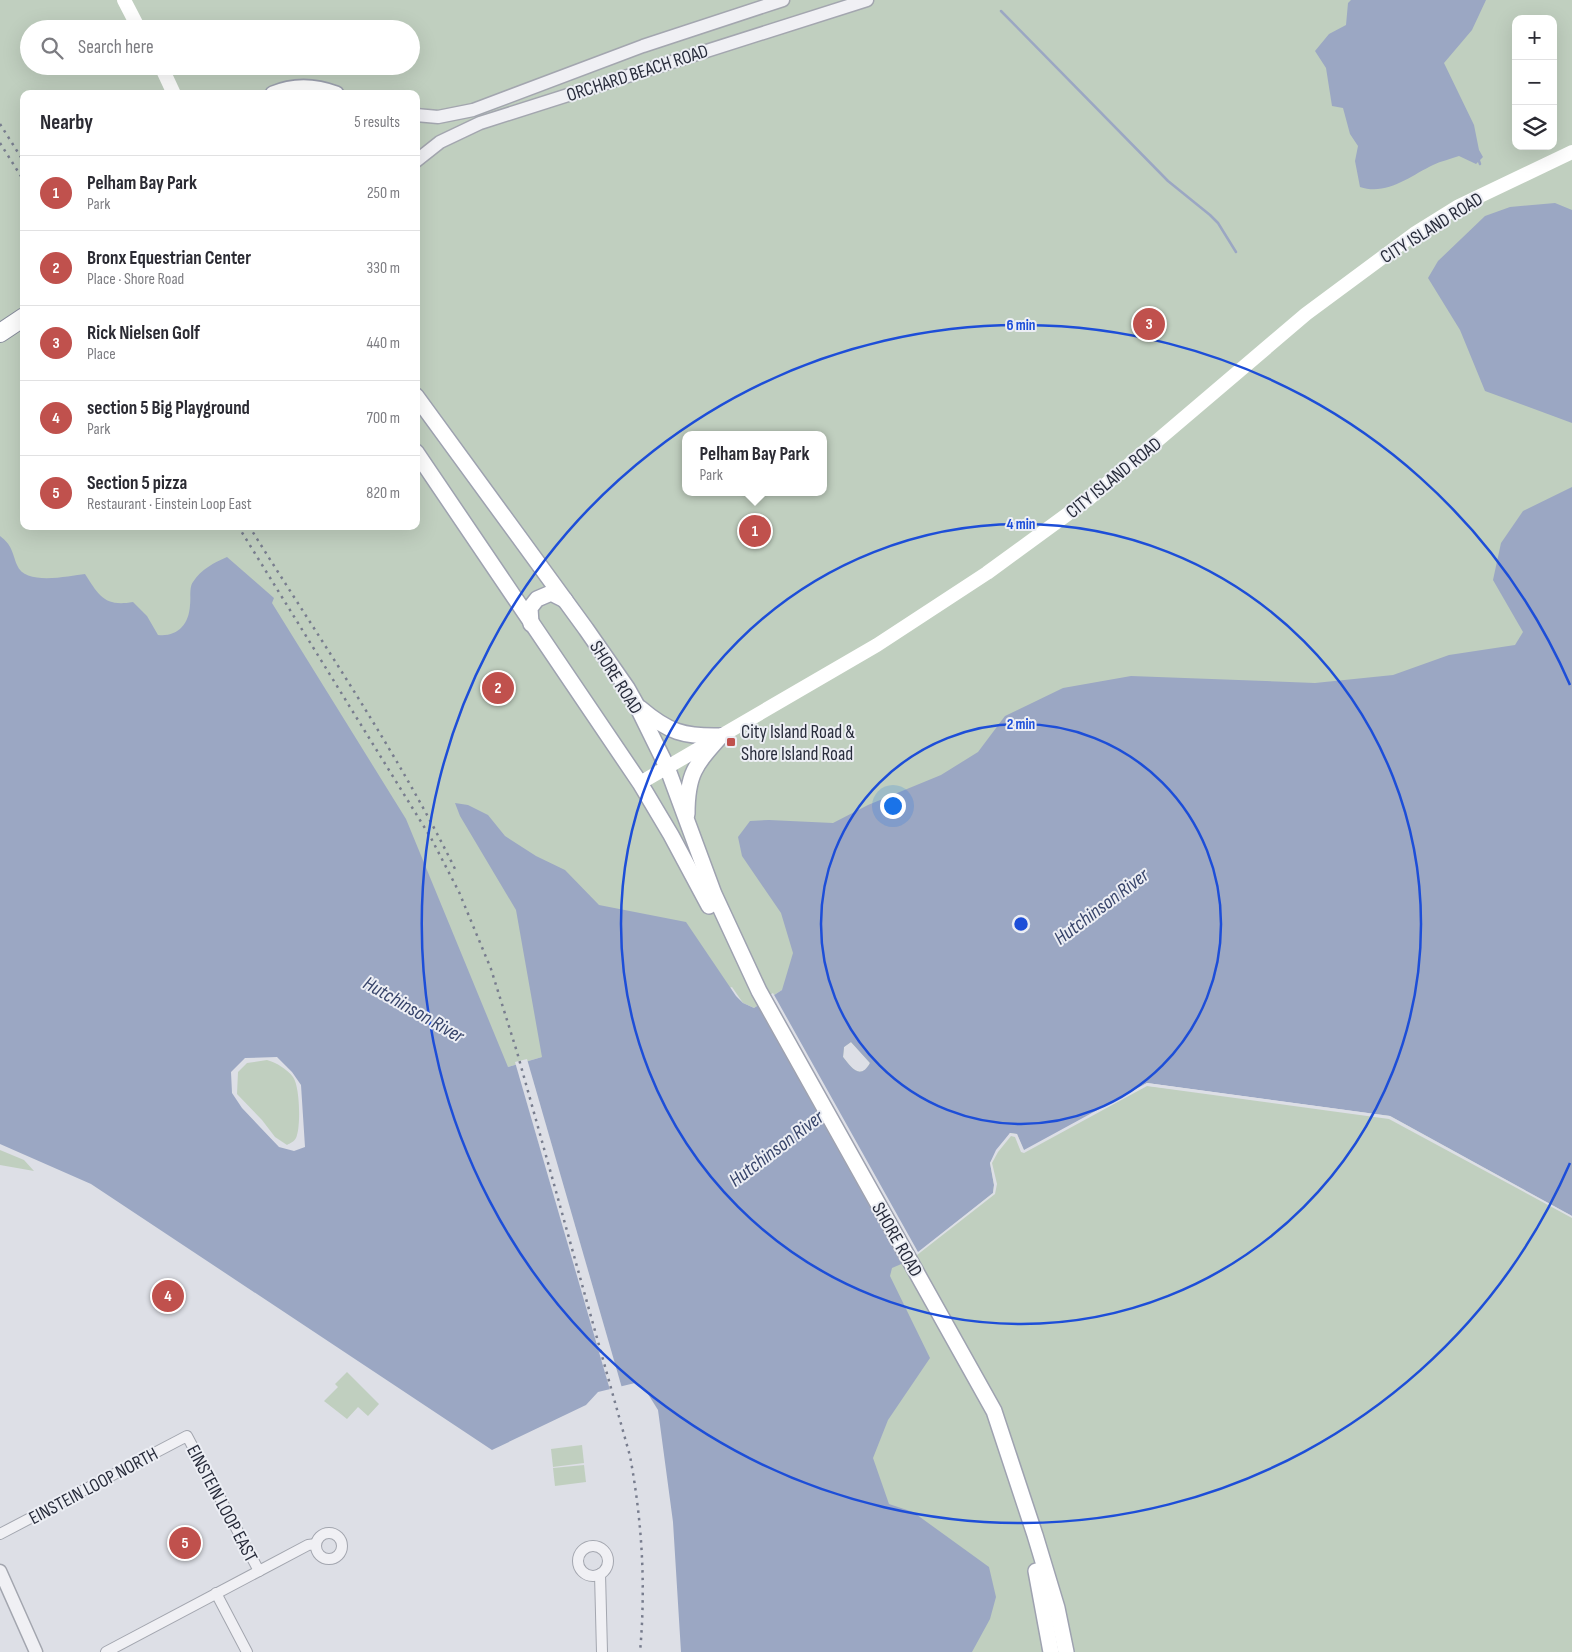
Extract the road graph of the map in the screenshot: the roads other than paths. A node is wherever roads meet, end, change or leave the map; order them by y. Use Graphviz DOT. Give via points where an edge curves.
graph roads {
  1 [pos="124,0"];
  2 [pos="783,0"];
  3 [pos="867,0"];
  4 [pos="134,20"];
  5 [pos="166,75"];
  6 [pos="168,79"];
  7 [pos="172,90"];
  8 [pos="180,90"];
  9 [pos="290,90"];
  10 [pos="324,90"];
  11 [pos="420,115"];
  12 [pos="1572,152"];
  13 [pos="420,158"];
  14 [pos="420,401"];
  15 [pos="420,458"];
  16 [pos="566,600"];
  17 [pos="531,624"];
  18 [pos="636,704"];
  19 [pos="720,736"];
  20 [pos="666,767"];
  21 [pos="640,783"];
  22 [pos="687,822"];
  23 [pos="759,991"];
  24 [pos="187,1436"];
  25 [pos="1019,1494"];
  26 [pos="0,1534"];
  27 [pos="316,1544"];
  28 [pos="259,1570"];
  29 [pos="0,1572"];
  30 [pos="600,1574"];
  31 [pos="216,1593"];
  32 [pos="1056,1608"];
  33 [pos="36,1652"];
  34 [pos="106,1652"];
  35 [pos="247,1652"];
  36 [pos="602,1652"];
  37 [pos="1051,1652"];
  38 [pos="1066,1652"];
  39 [pos="1071,1652"];
  1 -- 4 [label="main road"];
  2 -- 11 [label="street, ORCHARD BEACH ROAD" via="652,42 473,110 438,117"];
  3 -- 13 [label="street, ORCHARD BEACH ROAD" via="480,123 445,139"];
  5 -- 6 [label="main road"];
  6 -- 7 [label="main road"];
  6 -- 8 [label="main road"];
  9 -- 10 [label="main road" via="302,87"];
  12 -- 19 [label="main road, CITY ISLAND ROAD" via="1459,206 1414,234 1306,314 1091,497 994,568 927,614"];
  14 -- 16 [label="main road, SHORE ROAD"];
  15 -- 17 [label="main road, SHORE ROAD"];
  16 -- 17 [label="main road" via="552,593 537,599 530,608"];
  16 -- 18 [label="main road, SHORE ROAD"];
  17 -- 21 [label="main road, SHORE ROAD"];
  18 -- 19 [label="main road" via="658,722 680,733"];
  18 -- 20 [label="main road, SHORE ROAD"];
  19 -- 20 [label="main road, CITY ISLAND ROAD"];
  19 -- 22 [label="main road" via="701,759 689,781"];
  20 -- 21 [label="main road, CITY ISLAND ROAD"];
  20 -- 22 [label="main road, SHORE ROAD"];
  21 -- 23 [label="main road, SHORE ROAD" via="672,835 735,956"];
  22 -- 23 [label="main road, SHORE ROAD" via="714,894"];
  23 -- 25 [label="main road, SHORE ROAD" via="994,1411"];
  24 -- 26 [label="street, EINSTEIN LOOP NORTH"];
  24 -- 28 [label="street, EINSTEIN LOOP EAST"];
  25 -- 32 [label="main road, SHORE ROAD" via="1035,1535"];
  25 -- 37 [label="main road, SHORE ROAD"];
  27 -- 28 [label="street"];
  28 -- 31 [label="street"];
  29 -- 33 [label="street"];
  30 -- 36 [label="street"];
  31 -- 34 [label="street"];
  31 -- 35 [label="street"];
  32 -- 38 [label="main road, SHORE ROAD"];
  32 -- 39 [label="main road"];
}
